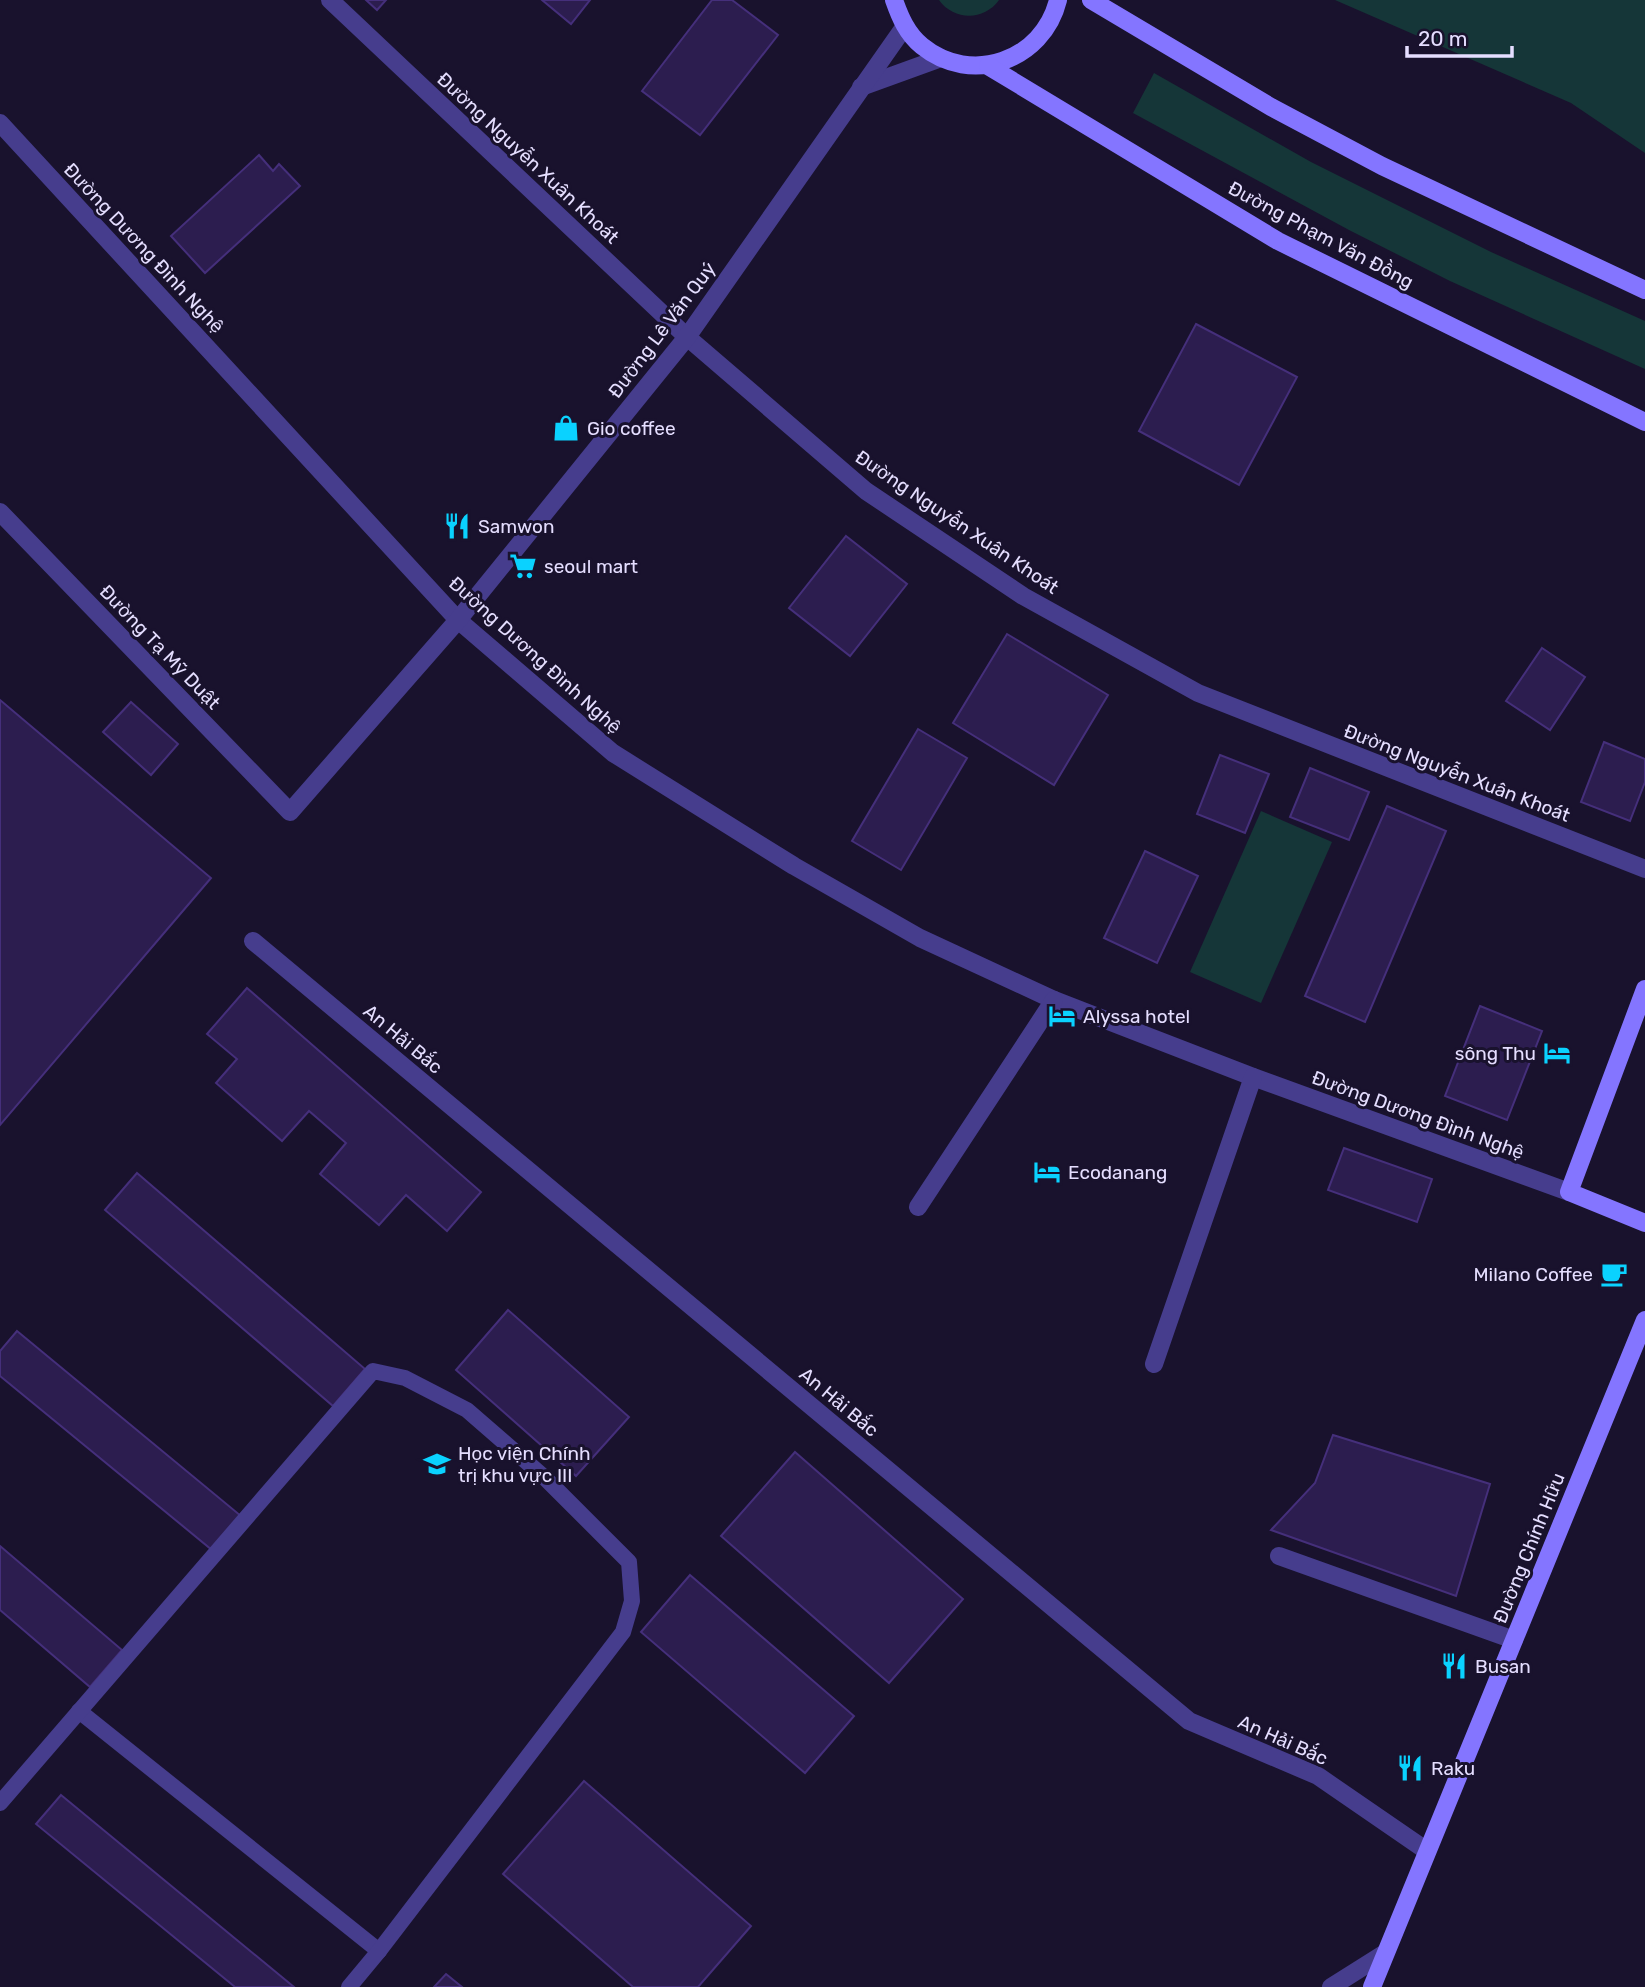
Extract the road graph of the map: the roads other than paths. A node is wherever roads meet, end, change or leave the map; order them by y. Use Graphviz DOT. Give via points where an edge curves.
graph roads {
  1 [pos="330,0"];
  2 [pos="893,0"];
  3 [pos="1058,0"];
  4 [pos="1091,0"];
  5 [pos="905,26"];
  6 [pos="941,58"];
  7 [pos="988,66"];
  8 [pos="861,87"];
  9 [pos="0,123"];
  10 [pos="1645,290"];
  11 [pos="687,337"];
  12 [pos="1645,422"];
  13 [pos="0,512"];
  14 [pos="458,620"];
  15 [pos="290,812"];
  16 [pos="1645,869"];
  17 [pos="253,941"];
  18 [pos="1645,989"];
  19 [pos="1054,1000"];
  20 [pos="1253,1077"];
  21 [pos="1569,1192"];
  22 [pos="918,1207"];
  23 [pos="1645,1223"];
  24 [pos="1645,1320"];
  25 [pos="1154,1364"];
  26 [pos="1279,1556"];
  27 [pos="1514,1640"];
  28 [pos="79,1711"];
  29 [pos="0,1803"];
  30 [pos="1427,1851"];
  31 [pos="379,1951"];
  32 [pos="1385,1953"];
  33 [pos="349,1987"];
  34 [pos="1331,1987"];
  35 [pos="1372,1987"];
  1 -- 11 [label="street, Đường Nguyễn Xuân Khoát"];
  2 -- 5 [label="main road"];
  3 -- 7 [label="main road" via="1040,38 1008,61"];
  4 -- 10 [label="main road" via="1271,107 1382,166"];
  5 -- 6 [label="main road" via="920,45"];
  5 -- 8 [label="street, Đường Lê Văn Quý"];
  6 -- 7 [label="main road" via="964,66"];
  6 -- 8 [label="street"];
  7 -- 12 [label="main road, Đường Phạm Văn Đồng" via="1278,241"];
  8 -- 11 [label="street, Đường Lê Văn Quý"];
  9 -- 14 [label="street, Đường Dương Đình Nghệ"];
  11 -- 14 [label="street, Đường Lê Văn Quý"];
  11 -- 16 [label="street, Đường Nguyễn Xuân Khoát" via="866,491 1023,596 1186,687"];
  13 -- 15 [label="street, Đường Tạ Mỹ Duật"];
  14 -- 15 [label="street, Đường Lê Văn Quý"];
  14 -- 19 [label="street, Đường Dương Đình Nghệ" via="613,753 920,938"];
  17 -- 30 [label="street, An Hải Bắc" via="1189,1721 1318,1776"];
  18 -- 21 [label="main road"];
  19 -- 20 [label="street, Đường Dương Đình Nghệ"];
  19 -- 22 [label="street"];
  20 -- 21 [label="street, Đường Dương Đình Nghệ"];
  20 -- 25 [label="street"];
  21 -- 23 [label="main road"];
  24 -- 27 [label="main road, Đường Chính Hữu"];
  26 -- 27 [label="street"];
  27 -- 30 [label="main road, Đường Chính Hữu"];
  28 -- 29 [label="lane"];
  28 -- 31 [label="lane"];
  28 -- 31 [label="lane" via="373,1371 405,1378 467,1410 544,1477 629,1562 632,1601 623,1632"];
  30 -- 32 [label="main road, Đường Chính Hữu"];
  31 -- 33 [label="lane"];
  32 -- 34 [label="street"];
  32 -- 35 [label="main road, Đường Chính Hữu"];
}
